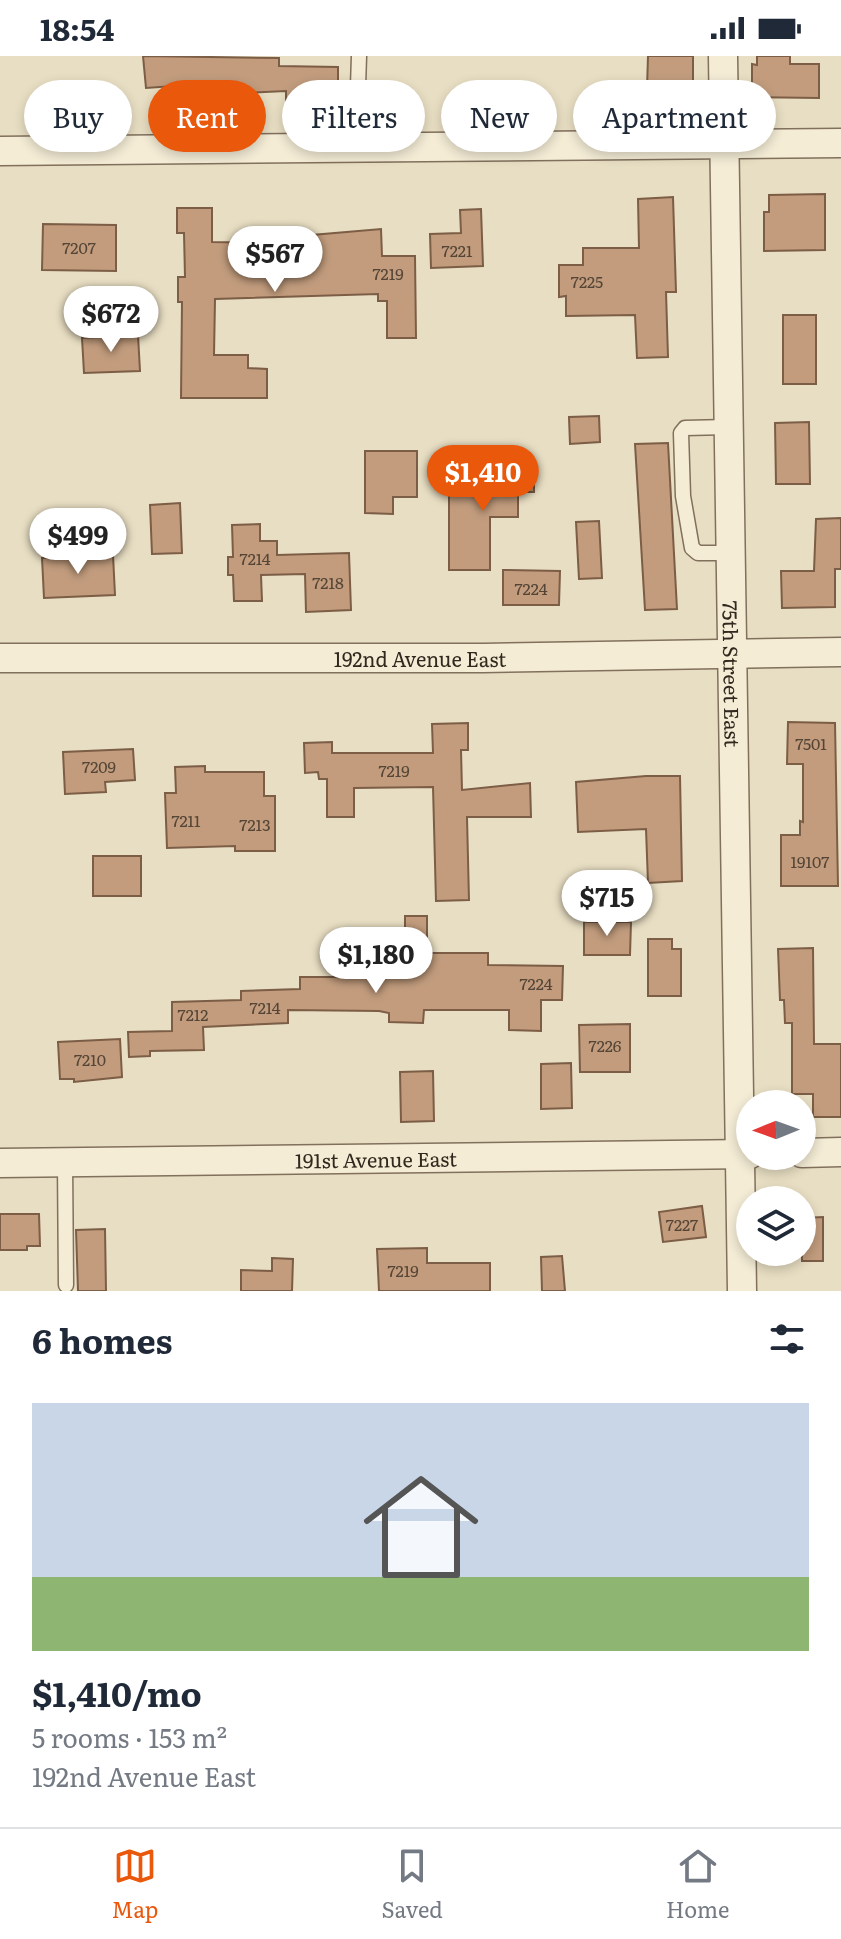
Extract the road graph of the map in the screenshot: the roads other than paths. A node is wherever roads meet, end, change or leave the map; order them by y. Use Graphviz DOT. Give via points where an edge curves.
graph roads {
  1 [pos="359,56"];
  2 [pos="723,56"];
  3 [pos="358,80"];
  4 [pos="723,80"];
  5 [pos="776,143"];
  6 [pos="841,143"];
  7 [pos="573,145"];
  8 [pos="425,146"];
  9 [pos="282,148"];
  10 [pos="0,151"];
  11 [pos="724,152"];
  12 [pos="728,427"];
  13 [pos="729,553"];
  14 [pos="841,652"];
  15 [pos="731,654"];
  16 [pos="0,658"];
  17 [pos="743,1090"];
  18 [pos="841,1152"];
  19 [pos="816,1153"];
  20 [pos="736,1154"];
  21 [pos="65,1162"];
  22 [pos="0,1163"];
  23 [pos="745,1170"];
  24 [pos="66,1285"];
  25 [pos="742,1291"];
  1 -- 3 [label="lane"];
  2 -- 4 [label="street, 75th Street East"];
  5 -- 6 [label="street"];
  7 -- 8 [label="street"];
  9 -- 10 [label="street"];
  11 -- 12 [label="street, 75th Street East"];
  12 -- 13 [label="street, 75th Street East"];
  12 -- 13 [label="lane" via="685,428 681,433 683,496 692,548 698,553"];
  13 -- 15 [label="street, 75th Street East"];
  14 -- 15 [label="street, 192nd Avenue East"];
  15 -- 16 [label="street, 192nd Avenue East"];
  15 -- 17 [label="street, 75th Street East"];
  18 -- 19 [label="street"];
  20 -- 21 [label="street, 191st Avenue East"];
  21 -- 22 [label="street, 191st Avenue East"];
  21 -- 24 [label="lane"];
  23 -- 25 [label="street, 75th Street East"];
}
